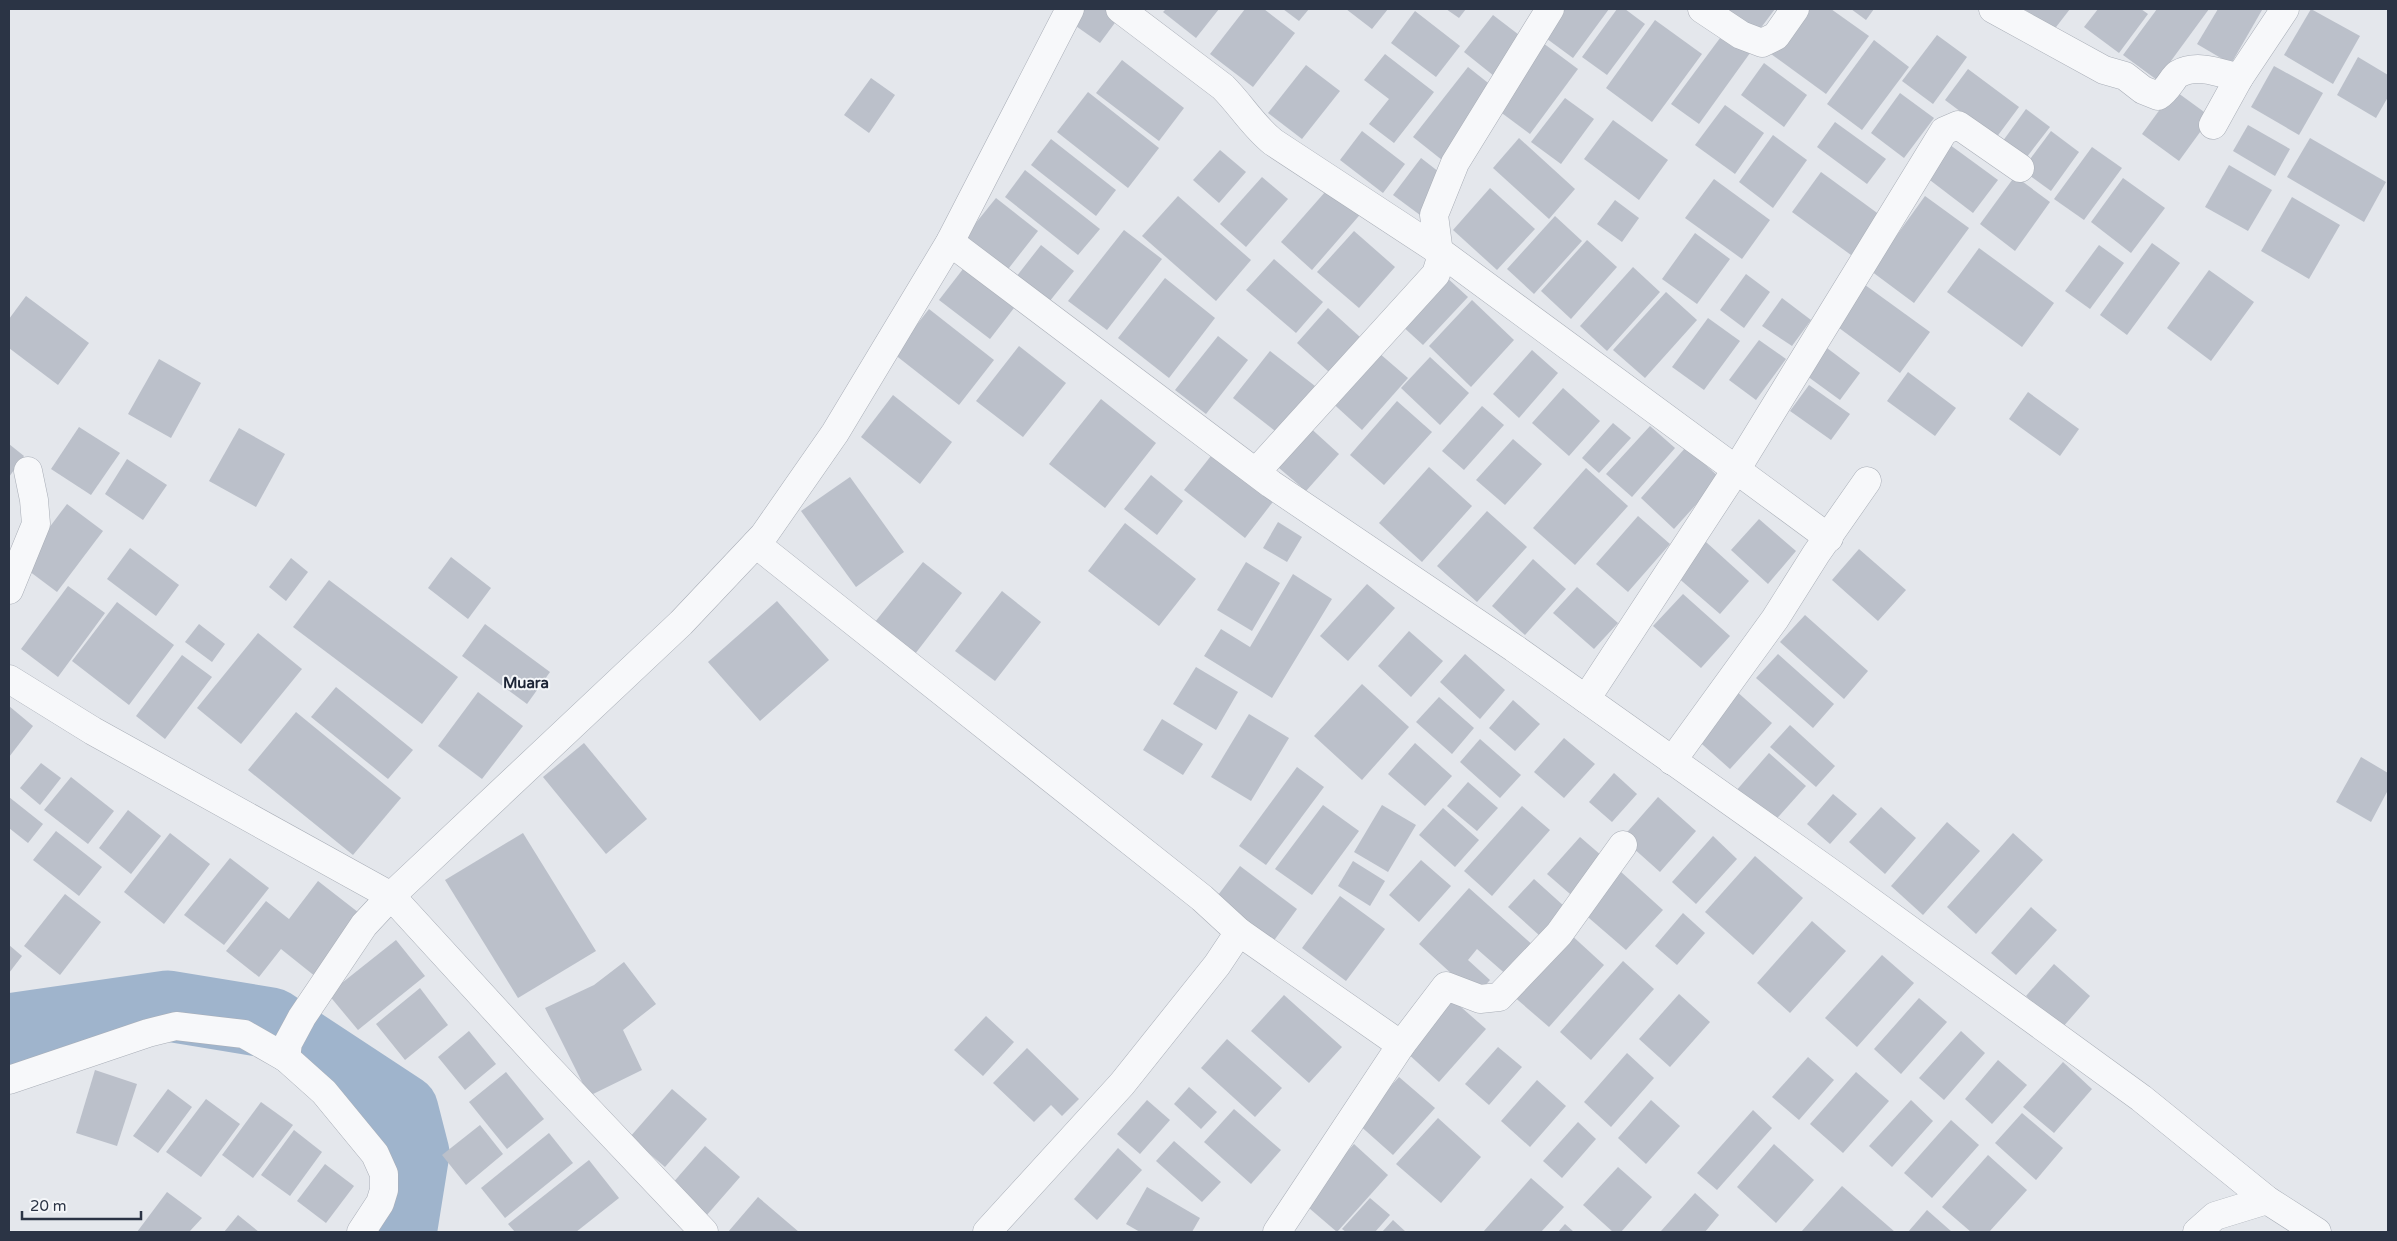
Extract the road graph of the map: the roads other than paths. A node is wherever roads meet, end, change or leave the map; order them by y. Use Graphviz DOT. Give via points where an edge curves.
graph roads {
  1 [pos="1070,9"];
  2 [pos="1120,9"];
  3 [pos="1550,9"];
  4 [pos="1702,9"];
  5 [pos="1794,9"];
  6 [pos="1993,9"];
  7 [pos="2285,9"];
  8 [pos="2239,78"];
  9 [pos="2213,125"];
  10 [pos="2020,168"];
  11 [pos="950,242"];
  12 [pos="1440,251"];
  13 [pos="1736,470"];
  14 [pos="28,471"];
  15 [pos="1256,472"];
  16 [pos="1867,481"];
  17 [pos="1829,538"];
  18 [pos="756,544"];
  19 [pos="9,590"];
  20 [pos="9,679"];
  21 [pos="1586,699"];
  22 [pos="1672,761"];
  23 [pos="1623,845"];
  24 [pos="391,896"];
  25 [pos="1239,932"];
  26 [pos="1401,1045"];
  27 [pos="287,1051"];
  28 [pos="9,1080"];
  29 [pos="2267,1200"];
  30 [pos="361,1232"];
  31 [pos="704,1232"];
  32 [pos="987,1232"];
  33 [pos="1277,1232"];
  34 [pos="2197,1232"];
  35 [pos="2317,1232"];
  1 -- 11 [label="street"];
  2 -- 12 [label="street" via="1223,87 1258,131"];
  3 -- 12 [label="street" via="1455,163 1434,215"];
  4 -- 5 [label="street" via="1741,35 1762,43 1776,36"];
  6 -- 8 [label="street" via="2104,70 2126,76 2143,90 2158,96 2167,90 2177,74 2188,71 2205,69"];
  7 -- 8 [label="street"];
  8 -- 9 [label="street"];
  10 -- 13 [label="street" via="1958,125 1944,130"];
  11 -- 15 [label="street"];
  11 -- 18 [label="street" via="835,433"];
  12 -- 13 [label="street"];
  12 -- 15 [label="street" via="1436,274"];
  13 -- 17 [label="street"];
  13 -- 21 [label="street"];
  14 -- 19 [label="street" via="36,524"];
  15 -- 21 [label="street"];
  16 -- 17 [label="street"];
  17 -- 22 [label="street" via="1776,619"];
  18 -- 24 [label="street" via="681,623"];
  18 -- 25 [label="street" via="1195,892"];
  20 -- 24 [label="street" via="94,731"];
  21 -- 22 [label="street"];
  22 -- 29 [label="street" via="2141,1098"];
  23 -- 26 [label="street" via="1559,934 1499,997 1480,999 1446,986"];
  24 -- 27 [label="street" via="364,925 302,1017"];
  24 -- 31 [label="street"];
  25 -- 26 [label="street"];
  25 -- 32 [label="street" via="1217,965 1122,1084"];
  26 -- 33 [label="street"];
  27 -- 28 [label="street" via="244,1034 176,1026"];
  27 -- 30 [label="street" via="375,1154 384,1174 380,1204"];
  29 -- 34 [label="street" via="2216,1216"];
  29 -- 35 [label="street"];
}
